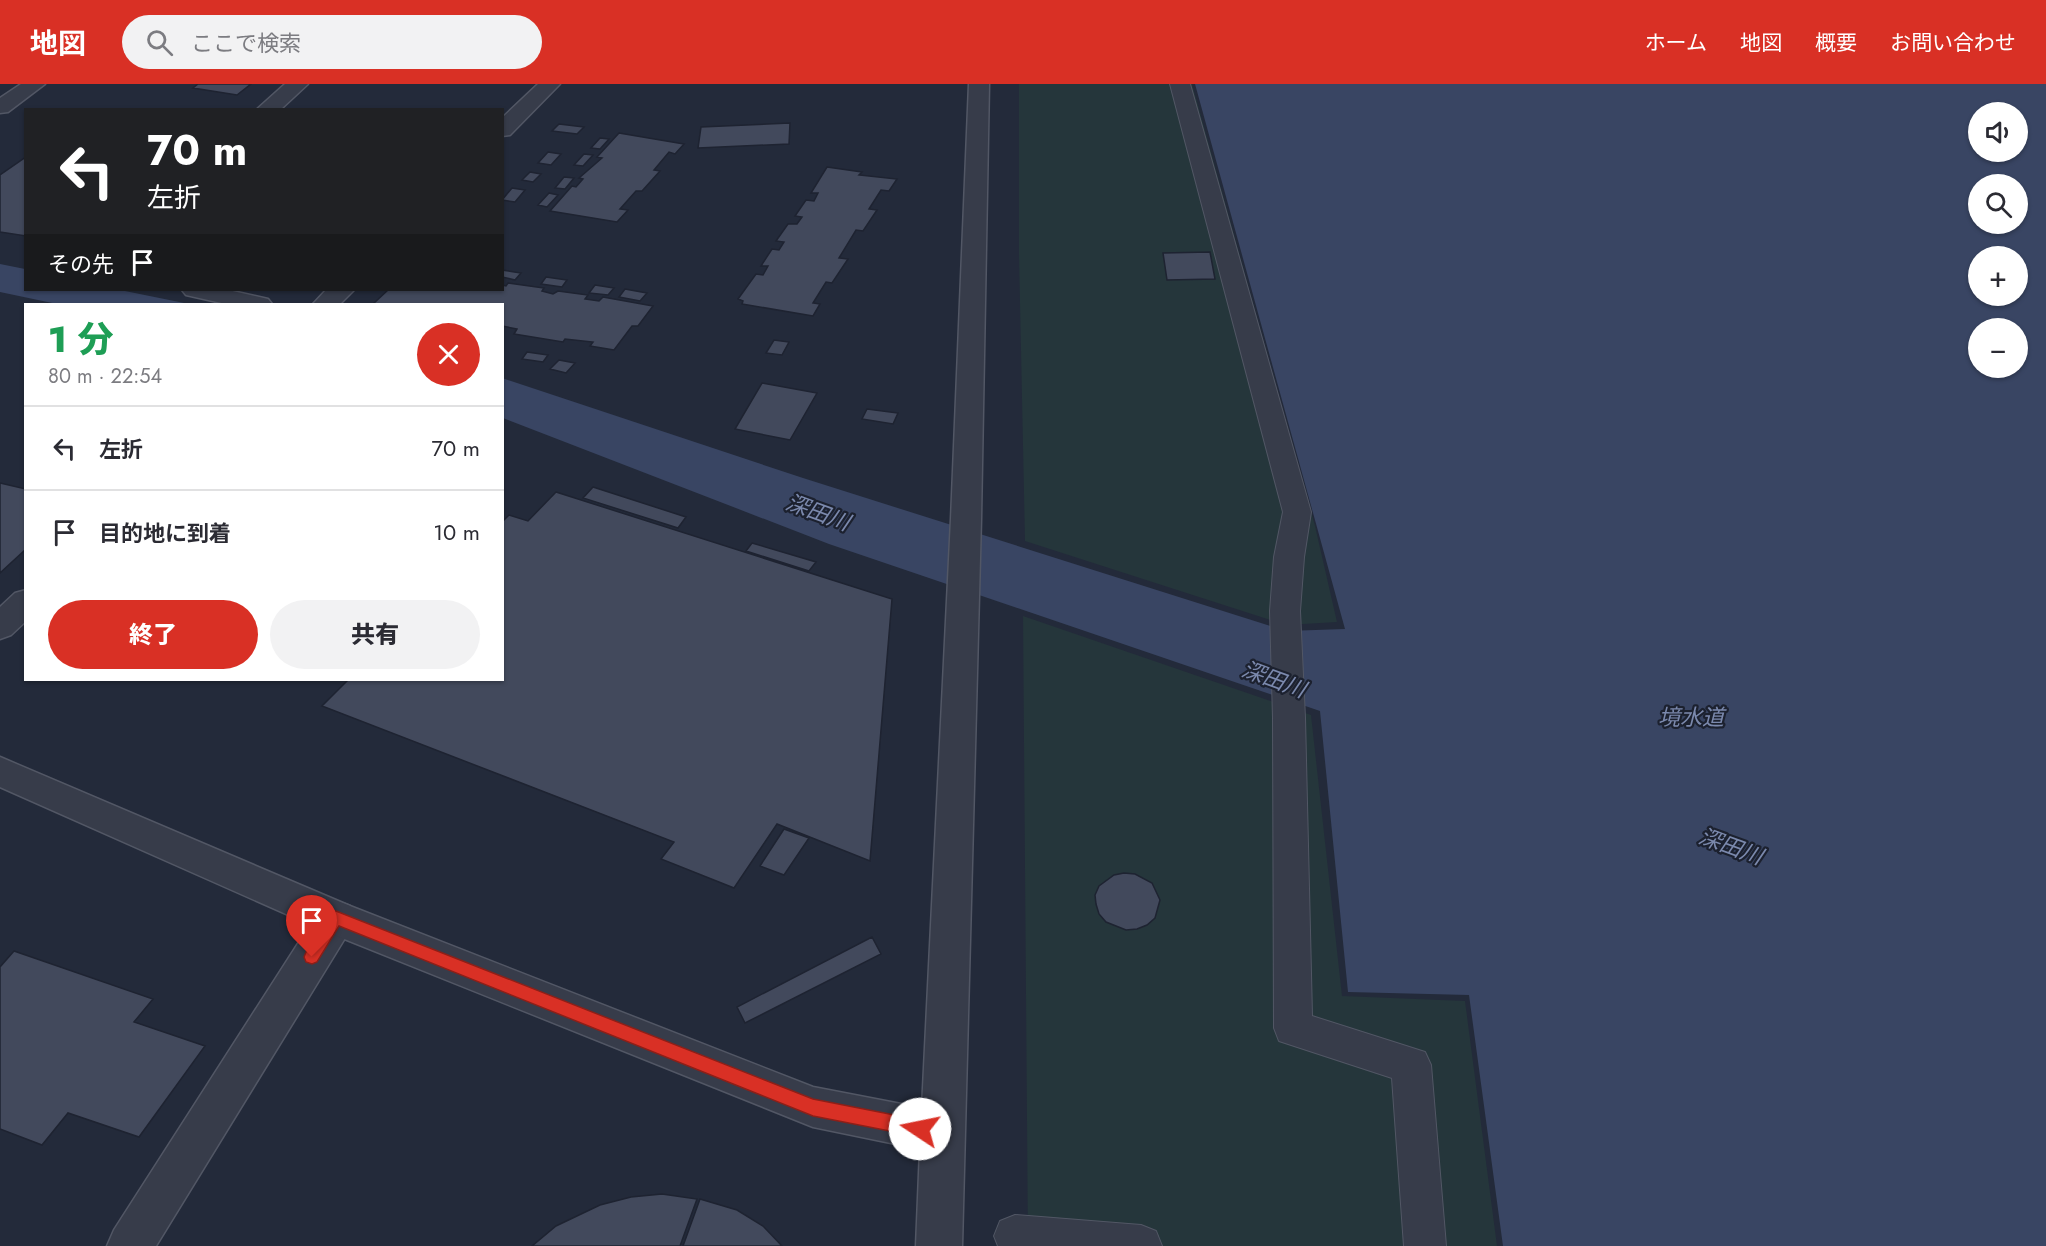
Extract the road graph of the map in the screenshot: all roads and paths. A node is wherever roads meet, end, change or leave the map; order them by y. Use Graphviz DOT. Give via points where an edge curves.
graph roads {
  1 [pos="35,84"];
  2 [pos="298,84"];
  3 [pos="550,84"];
  4 [pos="979,84"];
  5 [pos="1180,84"];
  6 [pos="0,107"];
  7 [pos="268,108"];
  8 [pos="504,128"];
  9 [pos="200,291"];
  10 [pos="339,291"];
  11 [pos="254,303"];
  12 [pos="326,303"];
  13 [pos="24,603"];
  14 [pos="0,627"];
  15 [pos="0,771"];
  16 [pos="336,918"];
  17 [pos="942,1133"];
  18 [pos="1015,1236"];
  19 [pos="130,1246"];
  20 [pos="939,1246"];
  21 [pos="1141,1246"];
  22 [pos="1425,1246"];
  1 -- 6 [label="street"];
  2 -- 7 [label="street"];
  3 -- 8 [label="street"];
  4 -- 17 [label="street"];
  5 -- 22 [label="street" via="1296,512 1285,611 1293,1028 1411,1065"];
  9 -- 11 [label="street"];
  10 -- 12 [label="street"];
  13 -- 14 [label="street"];
  15 -- 16 [label="street"];
  16 -- 17 [label="street" via="813,1107"];
  16 -- 19 [label="street"];
  17 -- 20 [label="street"];
  18 -- 21 [label="street"];
}
